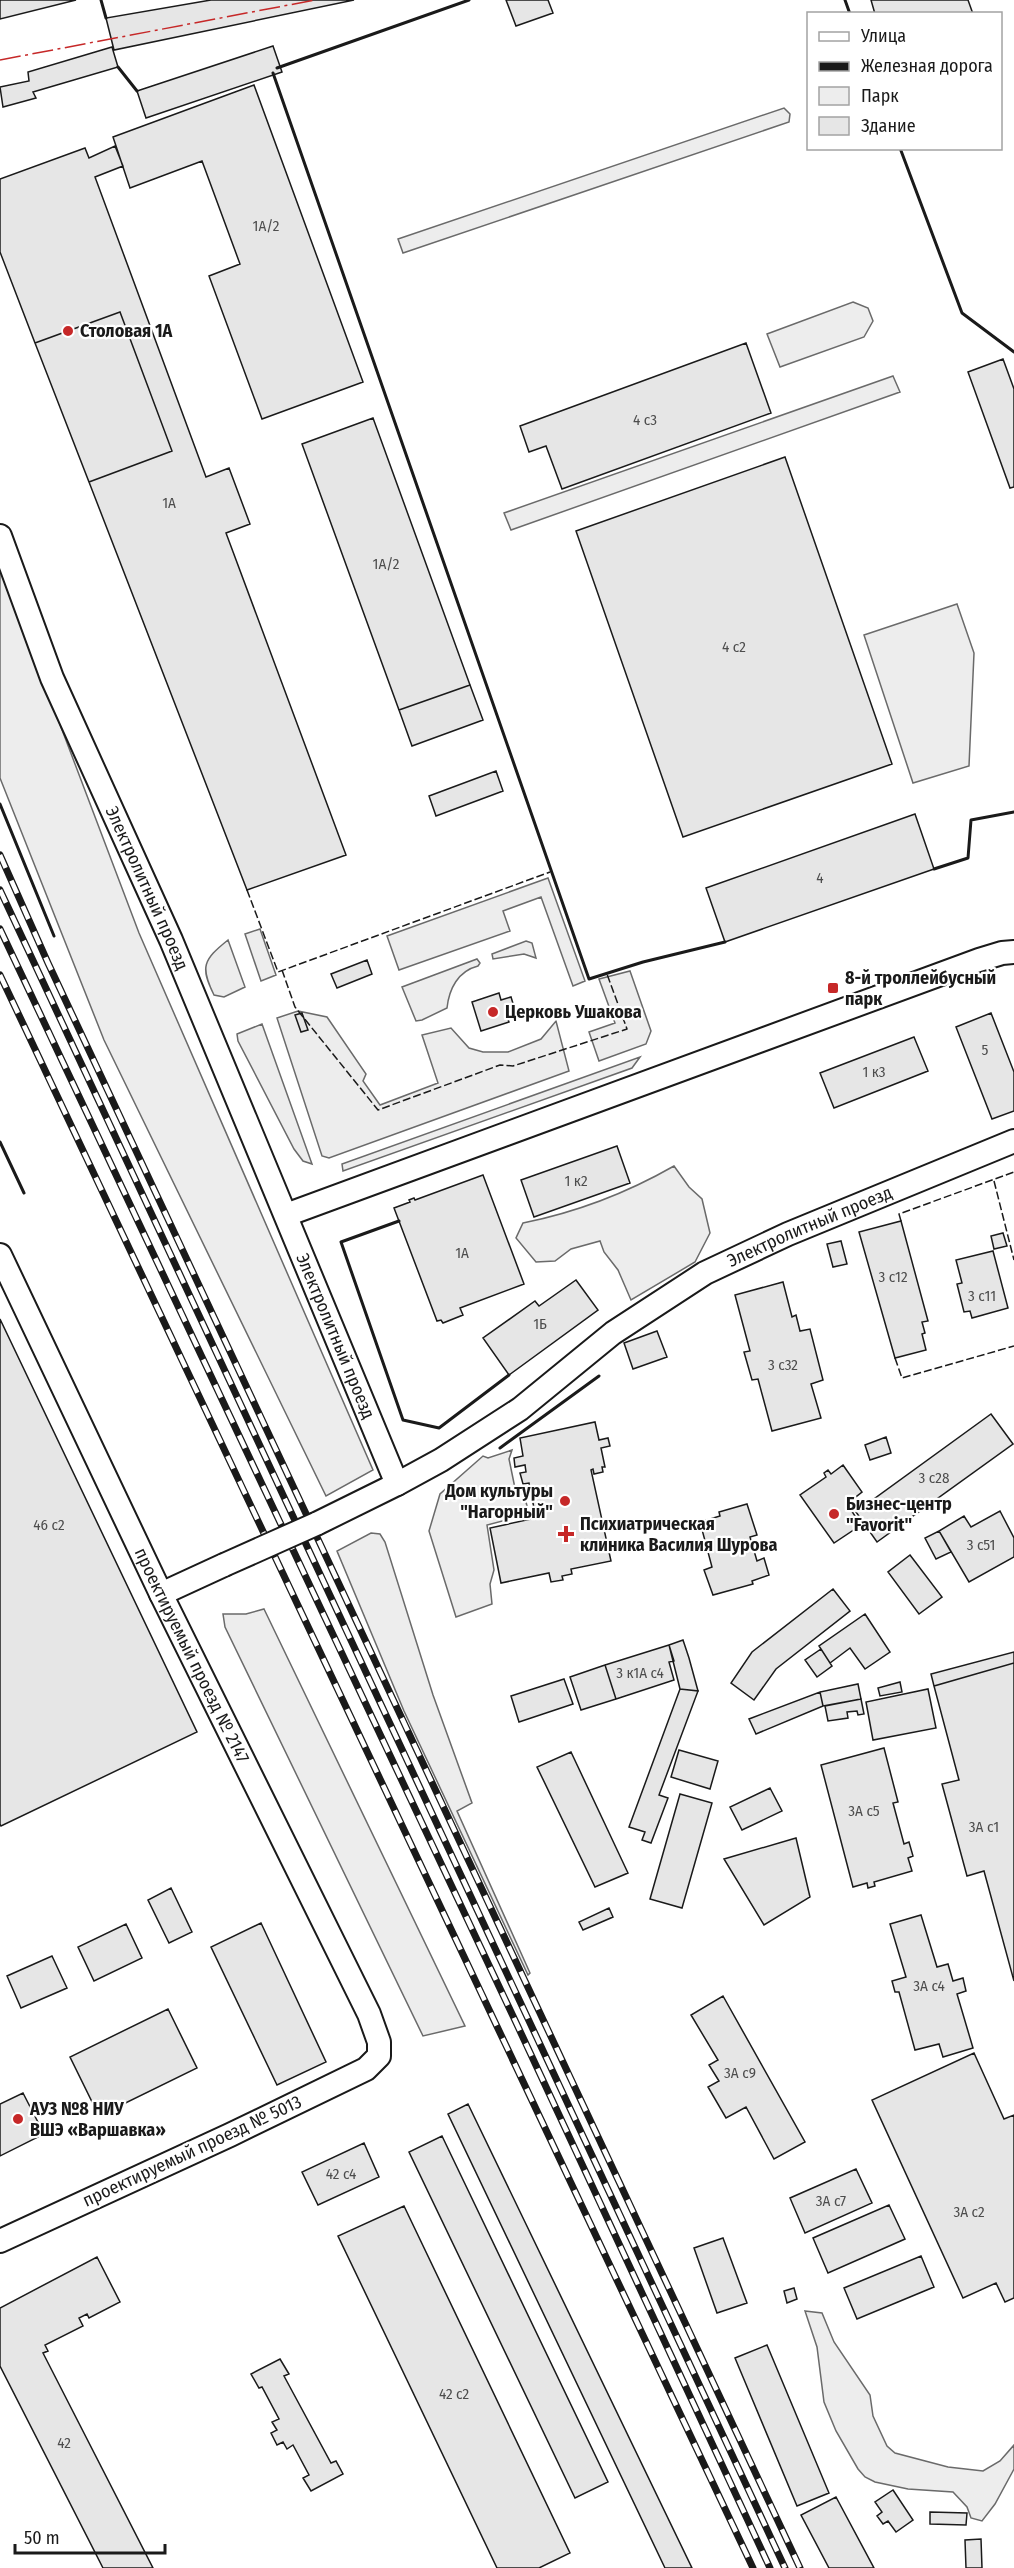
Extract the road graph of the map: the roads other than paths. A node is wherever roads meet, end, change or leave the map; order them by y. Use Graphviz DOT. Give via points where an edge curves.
graph roads {
  1 [pos="0,536"];
  2 [pos="1014,952"];
  3 [pos="1014,1141"];
  4 [pos="286,1215"];
  5 [pos="0,1255"];
  6 [pos="398,1484"];
  7 [pos="161,1594"];
  8 [pos="379,2056"];
  9 [pos="0,2241"];
  1 -- 4 [label="street, Электролитный проезд" via="52,678 171,940"];
  2 -- 4 [label="street" via="979,960"];
  3 -- 6 [label="street, Электролитный проезд" via="788,1234 705,1273 613,1334 520,1409"];
  4 -- 6 [label="street, Электролитный проезд"];
  5 -- 7 [label="street, проектируемый проезд № 2147"];
  6 -- 7 [label="street, bridge"];
  7 -- 8 [label="street, проектируемый проезд № 2147" via="369,2014 379,2042"];
  8 -- 9 [label="street, проектируемый проезд № 5013" via="366,2069 341,2082"];
}
